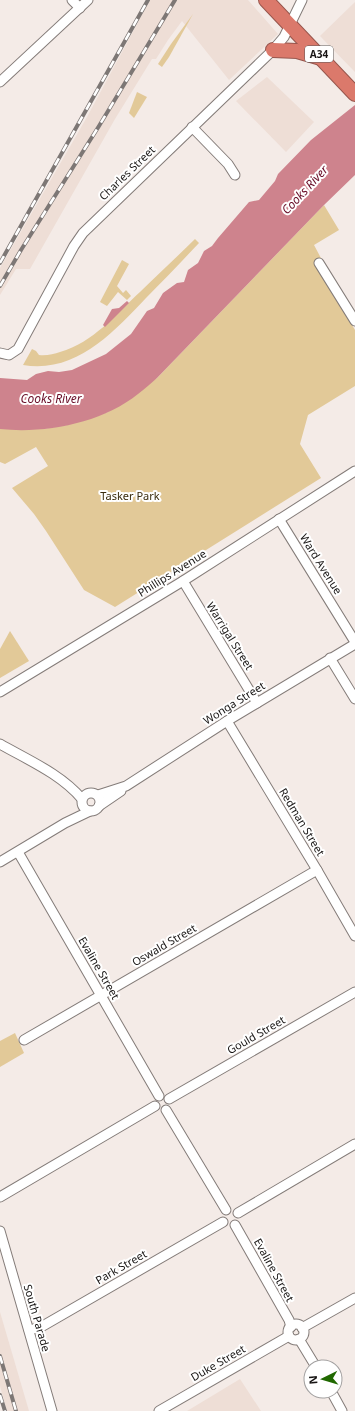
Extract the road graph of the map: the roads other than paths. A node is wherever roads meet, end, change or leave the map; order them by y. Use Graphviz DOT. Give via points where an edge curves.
graph roads {
  1 [pos="72,0"];
  2 [pos="88,0"];
  3 [pos="266,0"];
  4 [pos="302,0"];
  5 [pos="80,8"];
  6 [pos="290,25"];
  7 [pos="273,50"];
  8 [pos="323,58"];
  9 [pos="0,82"];
  10 [pos="351,89"];
  11 [pos="192,127"];
  12 [pos="235,175"];
  13 [pos="319,263"];
  14 [pos="355,321"];
  15 [pos="2,354"];
  16 [pos="355,472"];
  17 [pos="279,520"];
  18 [pos="183,581"];
  19 [pos="355,643"];
  20 [pos="330,658"];
  21 [pos="0,692"];
  22 [pos="355,699"];
  23 [pos="257,703"];
  24 [pos="227,721"];
  25 [pos="0,744"];
  26 [pos="58,778"];
  27 [pos="126,786"];
  28 [pos="95,794"];
  29 [pos="85,805"];
  30 [pos="99,806"];
  31 [pos="18,852"];
  32 [pos="0,862"];
  33 [pos="317,870"];
  34 [pos="355,936"];
  35 [pos="355,992"];
  36 [pos="101,995"];
  37 [pos="24,1040"];
  38 [pos="159,1096"];
  39 [pos="169,1099"];
  40 [pos="155,1106"];
  41 [pos="166,1110"];
  42 [pos="355,1144"];
  43 [pos="0,1197"];
  44 [pos="226,1210"];
  45 [pos="238,1213"];
  46 [pos="223,1222"];
  47 [pos="235,1225"];
  48 [pos="0,1231"];
  49 [pos="355,1298"];
  50 [pos="302,1328"];
  51 [pos="28,1330"];
  52 [pos="290,1331"];
  53 [pos="299,1339"];
  54 [pos="311,1359"];
  55 [pos="335,1399"];
  56 [pos="52,1411"];
  57 [pos="160,1411"];
  58 [pos="342,1411"];
  1 -- 5 [label="street"];
  2 -- 5 [label="street"];
  3 -- 6 [label="highway, A34"];
  4 -- 6 [label="street, Charles Street"];
  5 -- 9 [label="street"];
  6 -- 7 [label="street, Charles Street"];
  6 -- 8 [label="highway, A34"];
  7 -- 8 [label="highway" via="297,51"];
  7 -- 11 [label="street, Charles Street"];
  8 -- 10 [label="highway, A34"];
  11 -- 12 [label="street"];
  11 -- 15 [label="street, Charles Street" via="83,233 18,349 12,354"];
  13 -- 14 [label="street"];
  16 -- 17 [label="street, Phillips Avenue"];
  17 -- 18 [label="street, Phillips Avenue"];
  17 -- 19 [label="street, Ward Avenue"];
  18 -- 21 [label="street, Phillips Avenue"];
  18 -- 23 [label="street, Warrigal Street"];
  19 -- 20 [label="street, Wonga Street"];
  20 -- 22 [label="street"];
  20 -- 23 [label="street, Wonga Street"];
  23 -- 24 [label="street, Wonga Street"];
  24 -- 27 [label="street, Wonga Street"];
  24 -- 33 [label="street, Redman Street"];
  25 -- 26 [label="street"];
  26 -- 28 [label="street"];
  26 -- 29 [label="street" via="73,789"];
  27 -- 28 [label="street, Wonga Street"];
  27 -- 30 [label="street, Wonga Street"];
  28 -- 29 [label="street" via="86,794"];
  28 -- 30 [label="street" via="100,800"];
  29 -- 30 [label="street" via="95,810"];
  29 -- 31 [label="street" via="65,823"];
  31 -- 32 [label="street"];
  31 -- 36 [label="street, Evaline Street"];
  33 -- 34 [label="street, Redman Street"];
  33 -- 36 [label="street, Oswald Street"];
  35 -- 39 [label="street, Gould Street"];
  36 -- 37 [label="street, Oswald Street"];
  36 -- 38 [label="street, Evaline Street"];
  38 -- 39 [label="street"];
  38 -- 40 [label="street"];
  39 -- 41 [label="street" via="170,1104"];
  40 -- 41 [label="street"];
  40 -- 43 [label="street"];
  41 -- 44 [label="street"];
  42 -- 45 [label="street"];
  44 -- 45 [label="street" via="232,1208"];
  44 -- 46 [label="street" via="222,1214"];
  45 -- 47 [label="street" via="239,1220"];
  46 -- 47 [label="street"];
  46 -- 51 [label="street, Park Street" via="41,1327"];
  47 -- 52 [label="street, Evaline Street" via="288,1320"];
  48 -- 51 [label="street, South Parade"];
  49 -- 50 [label="street"];
  50 -- 52 [label="street" via="297,1325"];
  50 -- 53 [label="street" via="303,1336"];
  51 -- 56 [label="street, South Parade"];
  52 -- 53 [label="street" via="295,1340"];
  52 -- 57 [label="street, Duke Street"];
  53 -- 54 [label="street"];
  55 -- 58 [label="street"];
}
